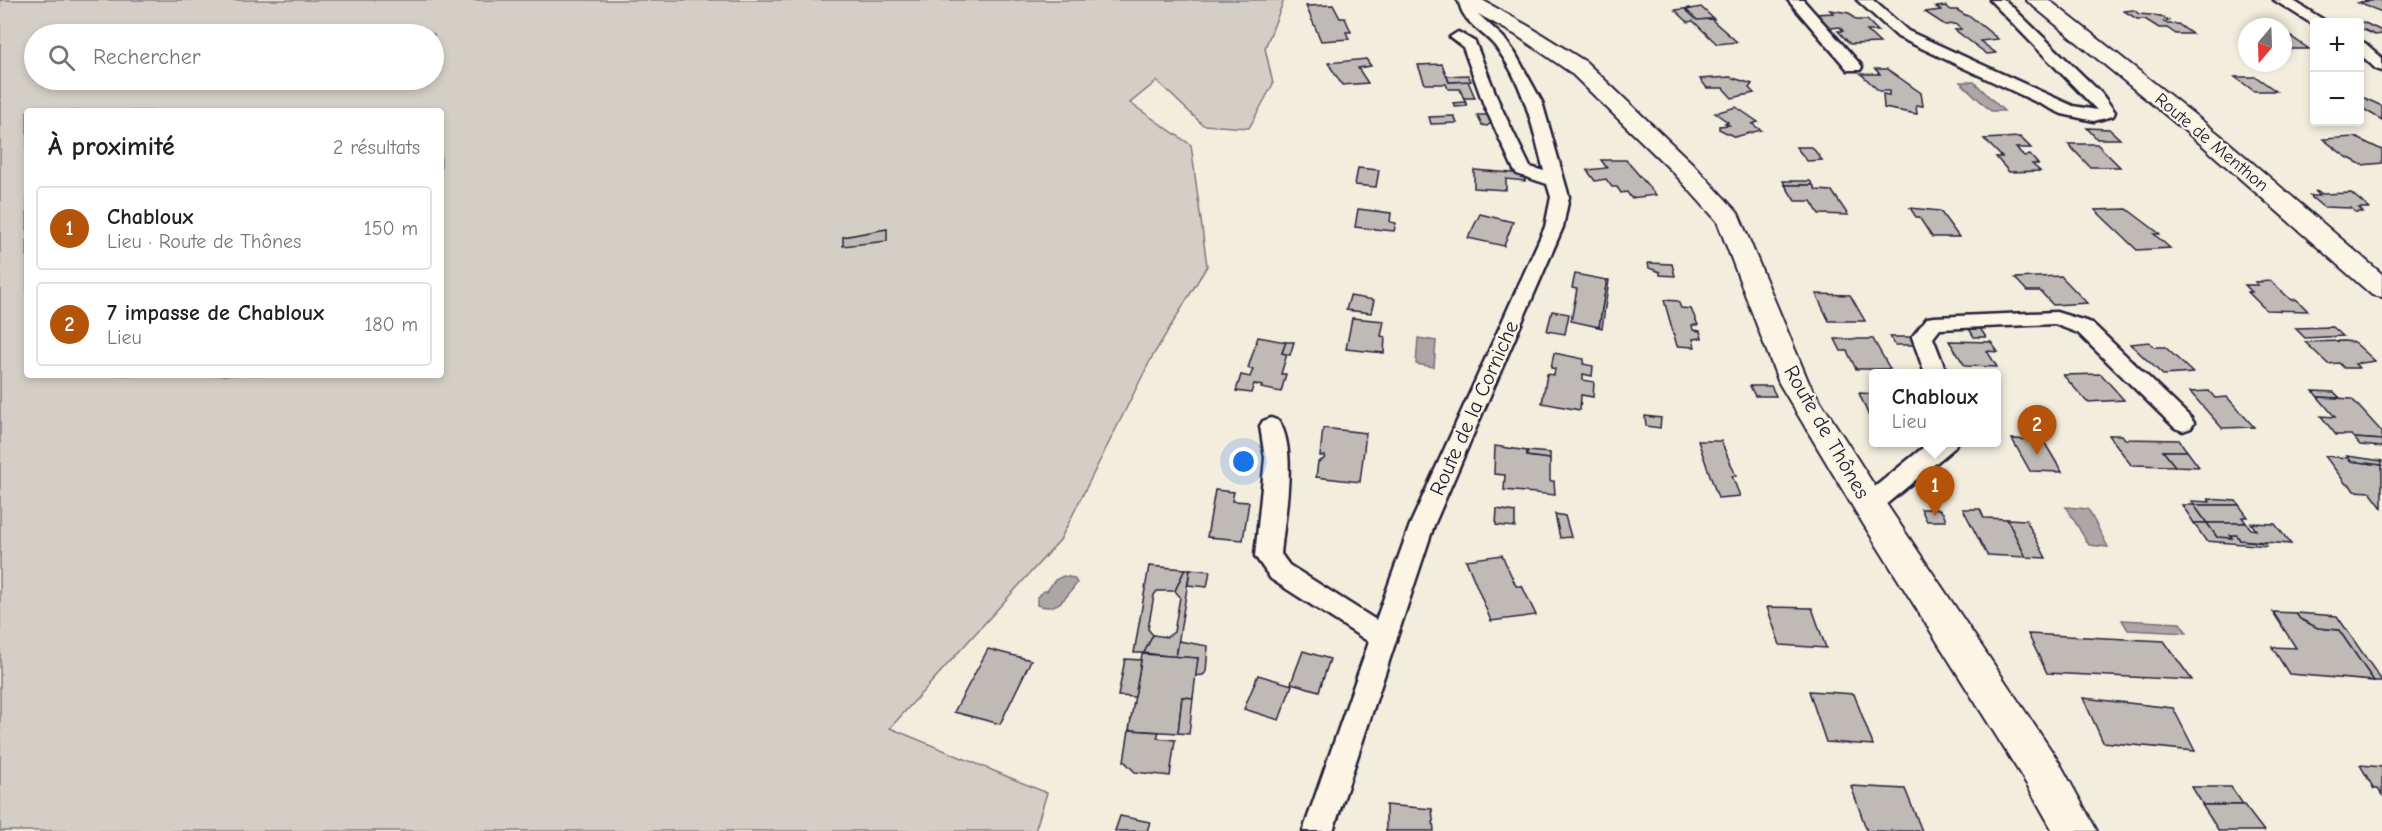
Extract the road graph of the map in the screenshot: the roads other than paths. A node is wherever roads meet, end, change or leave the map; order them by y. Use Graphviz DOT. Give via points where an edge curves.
graph roads {
  1 [pos="1467,0"];
  2 [pos="1795,0"];
  3 [pos="1864,0"];
  4 [pos="1997,0"];
  5 [pos="2036,0"];
  6 [pos="2281,0"];
  7 [pos="2313,18"];
  8 [pos="1458,37"];
  9 [pos="2364,50"];
  10 [pos="2382,66"];
  11 [pos="1854,67"];
  12 [pos="1556,181"];
  13 [pos="2382,289"];
  14 [pos="1934,369"];
  15 [pos="2183,423"];
  16 [pos="1271,426"];
  17 [pos="1940,447"];
  18 [pos="1869,505"];
  19 [pos="1383,638"];
  20 [pos="1318,831"];
  21 [pos="2076,831"];
  1 -- 12 [label="street, Route de la Corniche" via="1466,5 1480,25 1498,40 1528,88"];
  1 -- 18 [label="main road, Route de Thônes" via="1578,67 1683,168 1729,219 1794,383"];
  2 -- 11 [label="street"];
  3 -- 4 [label="street" via="1903,34 1944,54 2068,110 2094,116 2107,112 2096,96"];
  5 -- 13 [label="main road, Route de Menthon" via="2220,148"];
  6 -- 7 [label="street"];
  8 -- 12 [label="street" via="1470,45 1492,105 1523,170"];
  9 -- 10 [label="street"];
  12 -- 19 [label="street, Route de la Corniche" via="1560,197 1554,227 1422,525"];
  14 -- 15 [label="street" via="1922,337 1934,323 2056,318 2085,328"];
  16 -- 19 [label="street" via="1277,458 1268,556 1280,572"];
  17 -- 18 [label="street"];
  18 -- 21 [label="main road, Route de Thônes" via="2044,775"];
  19 -- 20 [label="street, Route de la Corniche"];
}
